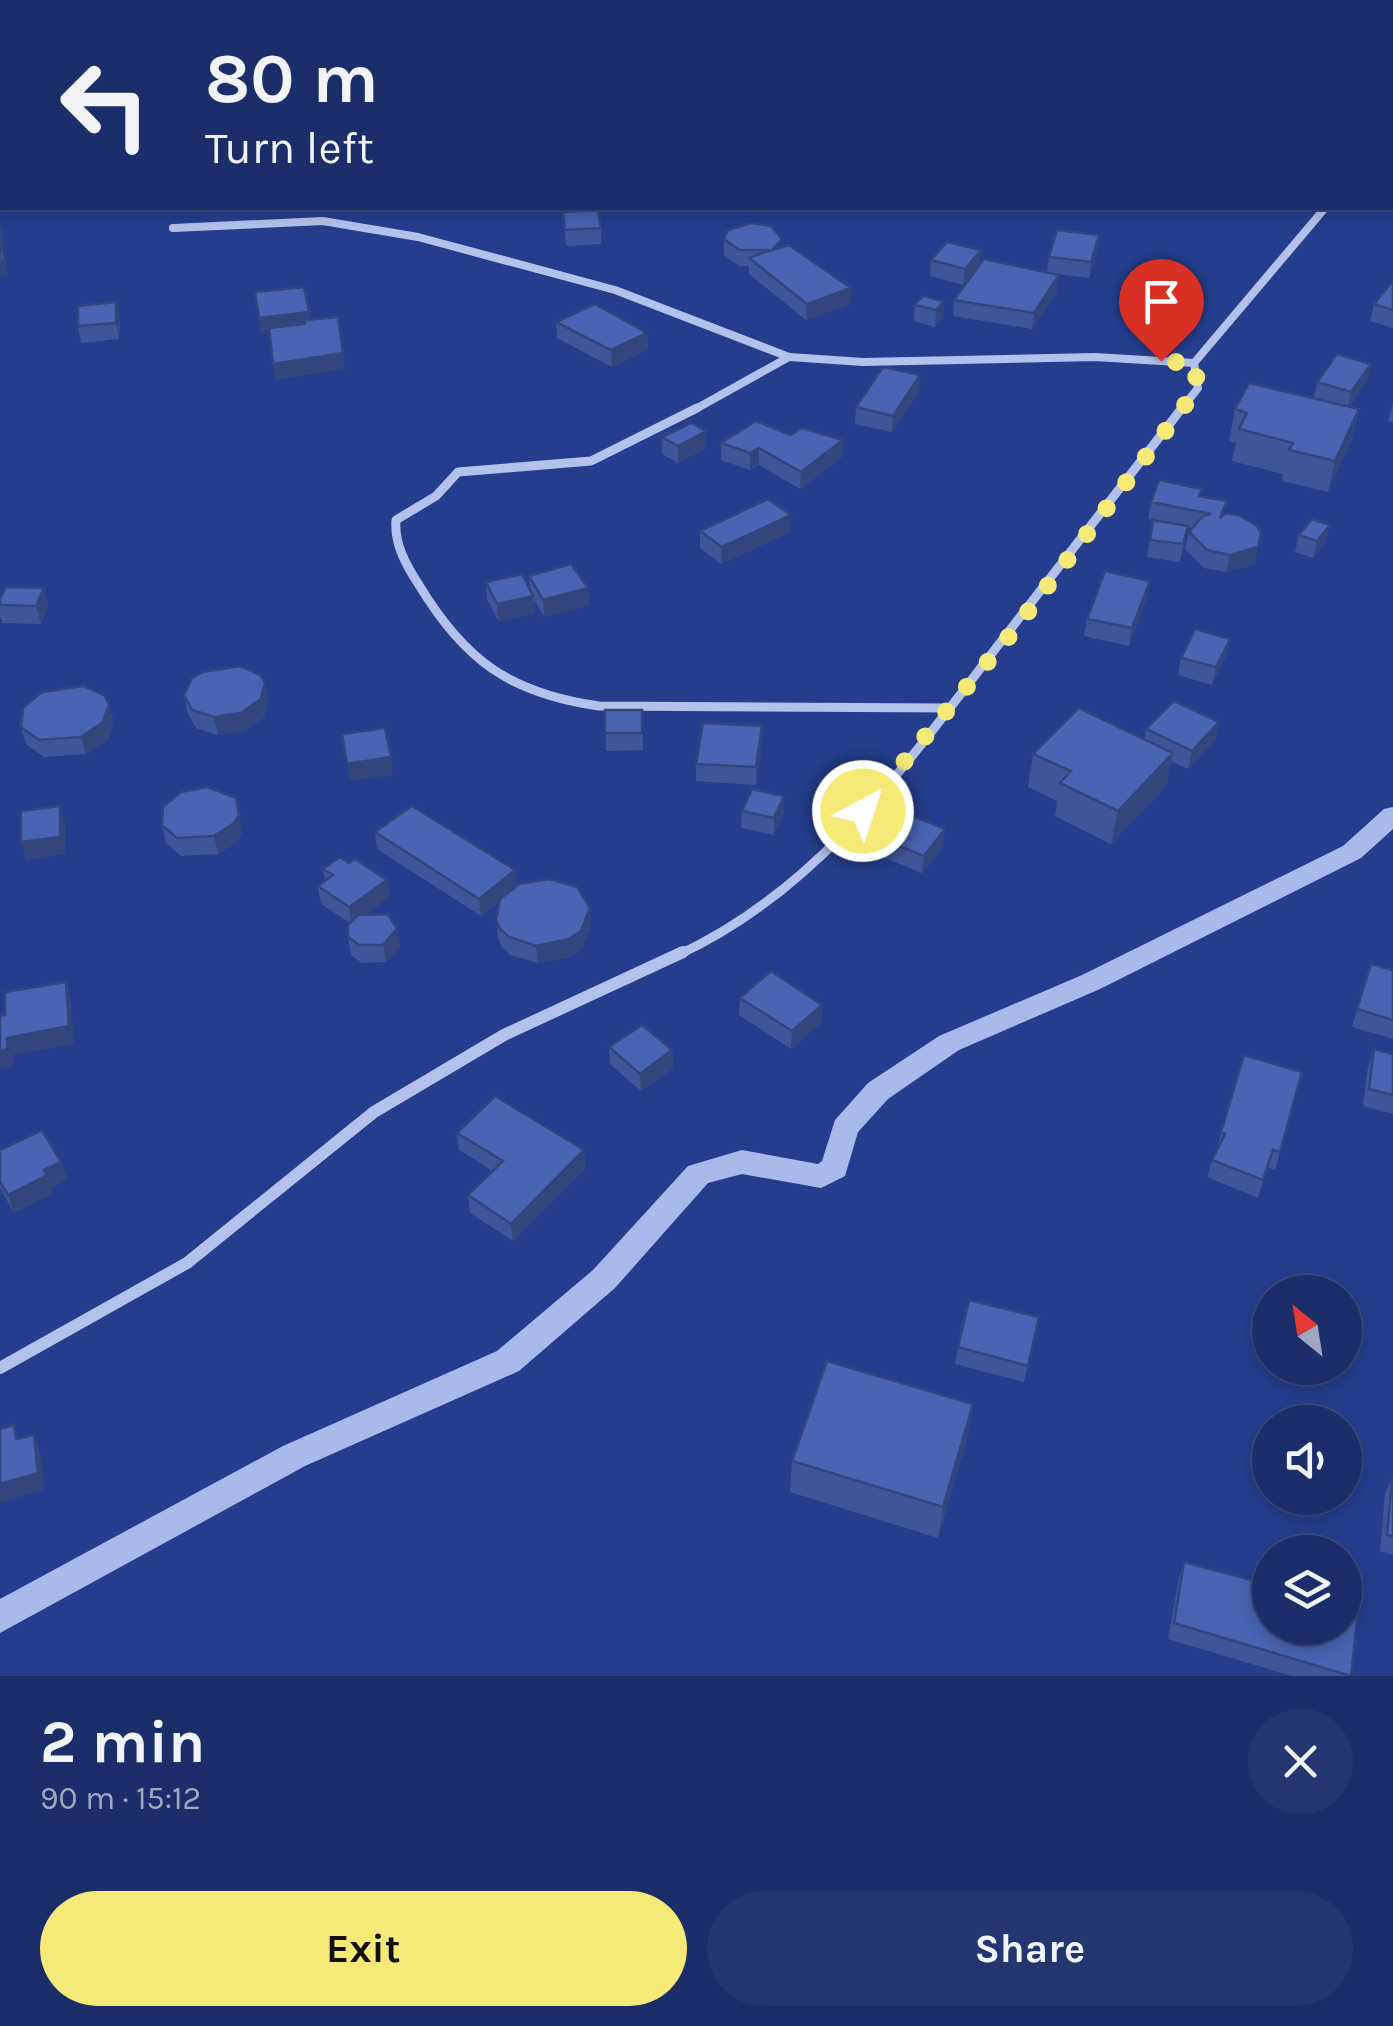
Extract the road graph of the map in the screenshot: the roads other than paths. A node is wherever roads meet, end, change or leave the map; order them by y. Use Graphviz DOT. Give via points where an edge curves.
graph roads {
  1 [pos="1323,210"];
  2 [pos="173,228"];
  3 [pos="789,356"];
  4 [pos="1194,363"];
  5 [pos="950,708"];
  6 [pos="0,1368"];
  1 -- 4 [label="street"];
  2 -- 3 [label="street" via="323,222 418,237 615,290"];
  3 -- 4 [label="street" via="863,362 1095,356"];
  3 -- 5 [label="street" via="741,388 591,461 458,472 443,495 396,520 402,556 443,628 493,673 552,702"];
  4 -- 5 [label="street" via="1198,388"];
  5 -- 6 [label="street" via="842,837 766,906 717,937 504,1034 374,1112 187,1263"];
}
